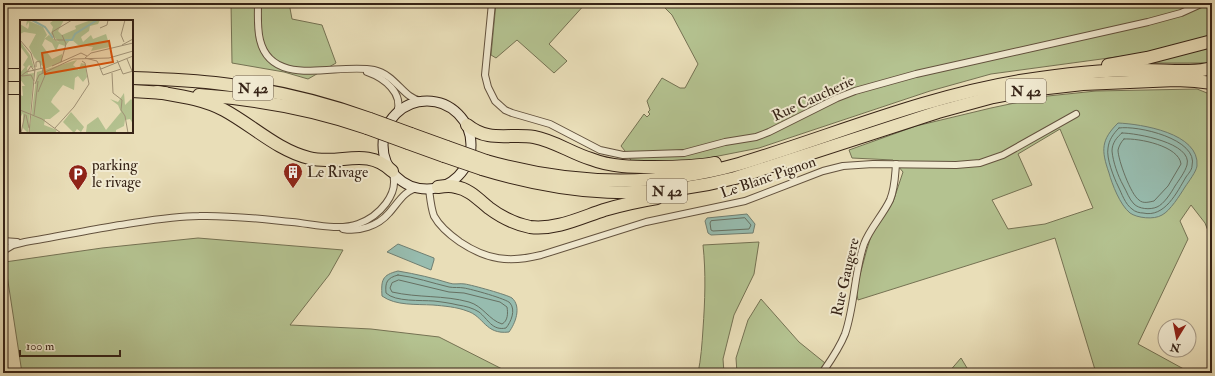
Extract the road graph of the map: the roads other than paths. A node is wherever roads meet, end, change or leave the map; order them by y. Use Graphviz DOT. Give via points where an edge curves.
graph roads {
  1 [pos="258,3"];
  2 [pos="492,3"];
  3 [pos="1203,3"];
  4 [pos="1212,41"];
  5 [pos="1212,68"];
  6 [pos="358,69"];
  7 [pos="1072,74"];
  8 [pos="3,75"];
  9 [pos="20,75"];
  10 [pos="133,78"];
  11 [pos="1212,83"];
  12 [pos="3,88"];
  13 [pos="20,88"];
  14 [pos="133,91"];
  15 [pos="157,92"];
  16 [pos="421,101"];
  17 [pos="397,113"];
  18 [pos="1076,114"];
  19 [pos="369,124"];
  20 [pos="467,125"];
  21 [pos="840,131"];
  22 [pos="847,142"];
  23 [pos="896,164"];
  24 [pos="484,165"];
  25 [pos="392,172"];
  26 [pos="419,188"];
  27 [pos="433,188"];
  28 [pos="332,226"];
  29 [pos="3,241"];
  30 [pos="25,242"];
  31 [pos="3,251"];
  32 [pos="822,373"];
  1 -- 6 [label="street" via="260,40 275,63 300,71"];
  2 -- 3 [label="street, Rue Caucherie" via="485,71 488,87 495,101 512,113 550,124 590,146 608,152 631,155 695,151 725,142 761,136 837,98 869,86 1154,21 1182,13"];
  4 -- 7 [label="highway"];
  5 -- 7 [label="highway, N 42" via="1113,70"];
  6 -- 16 [label="street" via="384,74 412,99"];
  6 -- 17 [label="street" via="375,75 390,86 399,100"];
  7 -- 21 [label="highway, N 42" via="1017,81 960,94 911,107"];
  8 -- 9 [label="highway"];
  10 -- 19 [label="highway, N 42" via="252,88 320,103"];
  11 -- 22 [label="highway, N 42" via="1167,80 1083,84 1030,90 959,106"];
  12 -- 13 [label="highway"];
  14 -- 15 [label="highway, N 42"];
  15 -- 19 [label="highway, N 42" via="281,105"];
  15 -- 25 [label="highway" via="192,98 217,106 286,149 302,156 323,161 368,158 382,163"];
  16 -- 17 [label="street" via="408,105"];
  16 -- 20 [label="street" via="435,101 448,106 459,114"];
  17 -- 25 [label="street" via="388,124 383,141 386,159"];
  18 -- 23 [label="street, Le Blanc Pignon" via="1003,154 980,163"];
  19 -- 24 [label="highway, N 42, bridge"];
  20 -- 21 [label="highway" via="485,136 540,138 591,160 610,165 632,166 714,164"];
  20 -- 27 [label="street" via="471,143 468,162 457,177"];
  21 -- 24 [label="highway, N 42" via="739,164 672,178 622,181 576,179"];
  22 -- 24 [label="highway, N 42" via="720,182 653,192 568,189 522,181"];
  22 -- 27 [label="highway" via="740,182 702,192 625,204 547,227 530,227 509,220 495,213 462,188"];
  23 -- 27 [label="street, Le Blanc Pignon" via="856,164 834,168 745,201 653,220 541,255 514,260 479,253 447,232 432,211"];
  23 -- 32 [label="street, Rue Gaugere" via="890,201 870,232 861,254 845,333 837,352"];
  25 -- 26 [label="street" via="406,183"];
  25 -- 28 [label="street" via="395,182 393,190 377,215 358,224"];
  26 -- 27 [label="street"];
  26 -- 28 [label="street" via="410,190 385,217 371,225 352,230"];
  28 -- 30 [label="street" via="241,217 198,216 152,220"];
  29 -- 30 [label="street"];
  30 -- 31 [label="street"];
}
